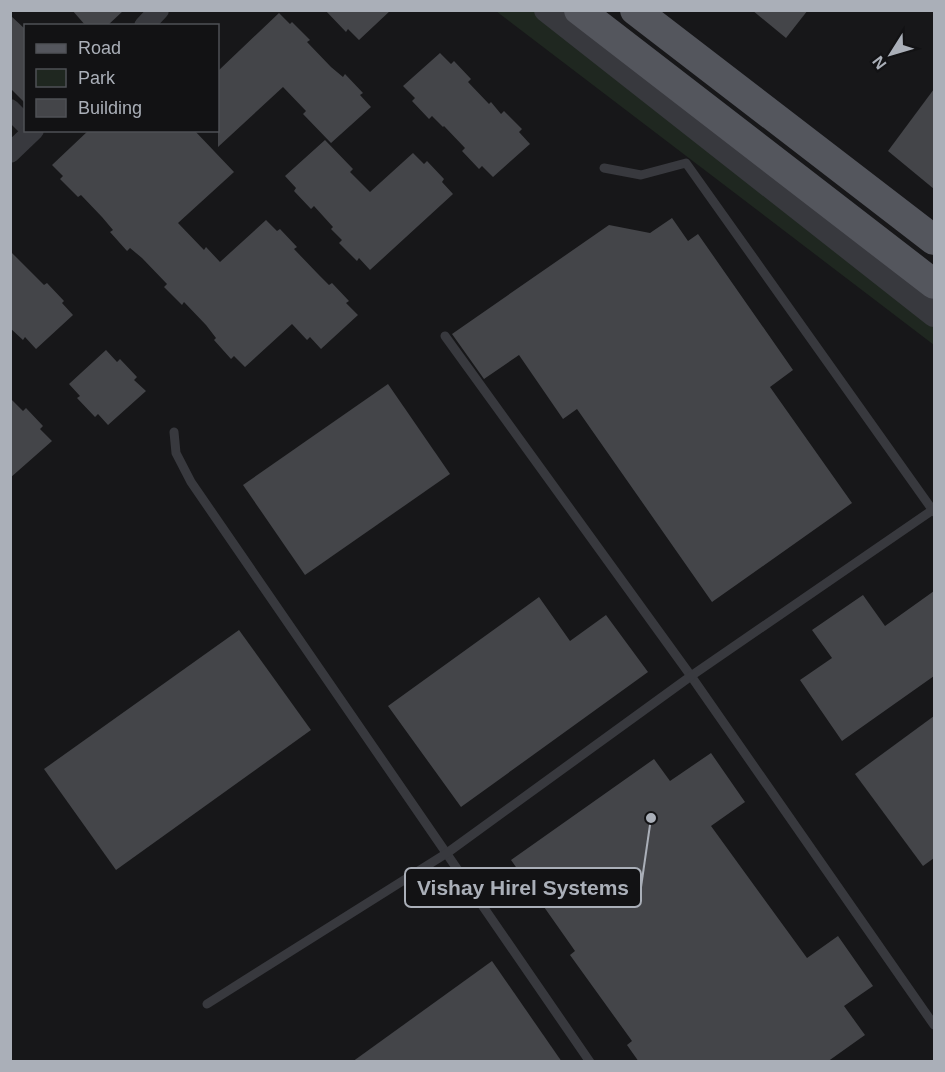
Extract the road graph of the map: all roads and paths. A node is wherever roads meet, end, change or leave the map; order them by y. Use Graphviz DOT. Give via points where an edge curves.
graph roads {
  1 [pos="159,10"];
  2 [pos="546,10"];
  3 [pos="579,10"];
  4 [pos="635,10"];
  5 [pos="146,24"];
  6 [pos="10,109"];
  7 [pos="24,122"];
  8 [pos="28,132"];
  9 [pos="10,153"];
  10 [pos="604,168"];
  11 [pos="934,240"];
  12 [pos="934,284"];
  13 [pos="934,315"];
  14 [pos="445,336"];
  15 [pos="174,432"];
  16 [pos="934,510"];
  17 [pos="691,676"];
  18 [pos="447,853"];
  19 [pos="207,1004"];
  20 [pos="934,1025"];
  21 [pos="590,1062"];
  1 -- 5 [label="street"];
  2 -- 13 [label="street"];
  3 -- 12 [label="main road"];
  4 -- 11 [label="main road"];
  6 -- 7 [label="street"];
  8 -- 9 [label="street"];
  10 -- 16 [label="lane" via="641,175 686,163"];
  14 -- 17 [label="lane"];
  15 -- 18 [label="lane" via="176,453 191,482"];
  16 -- 17 [label="lane"];
  17 -- 18 [label="lane"];
  17 -- 20 [label="lane"];
  18 -- 19 [label="lane"];
  18 -- 21 [label="lane"];
}
